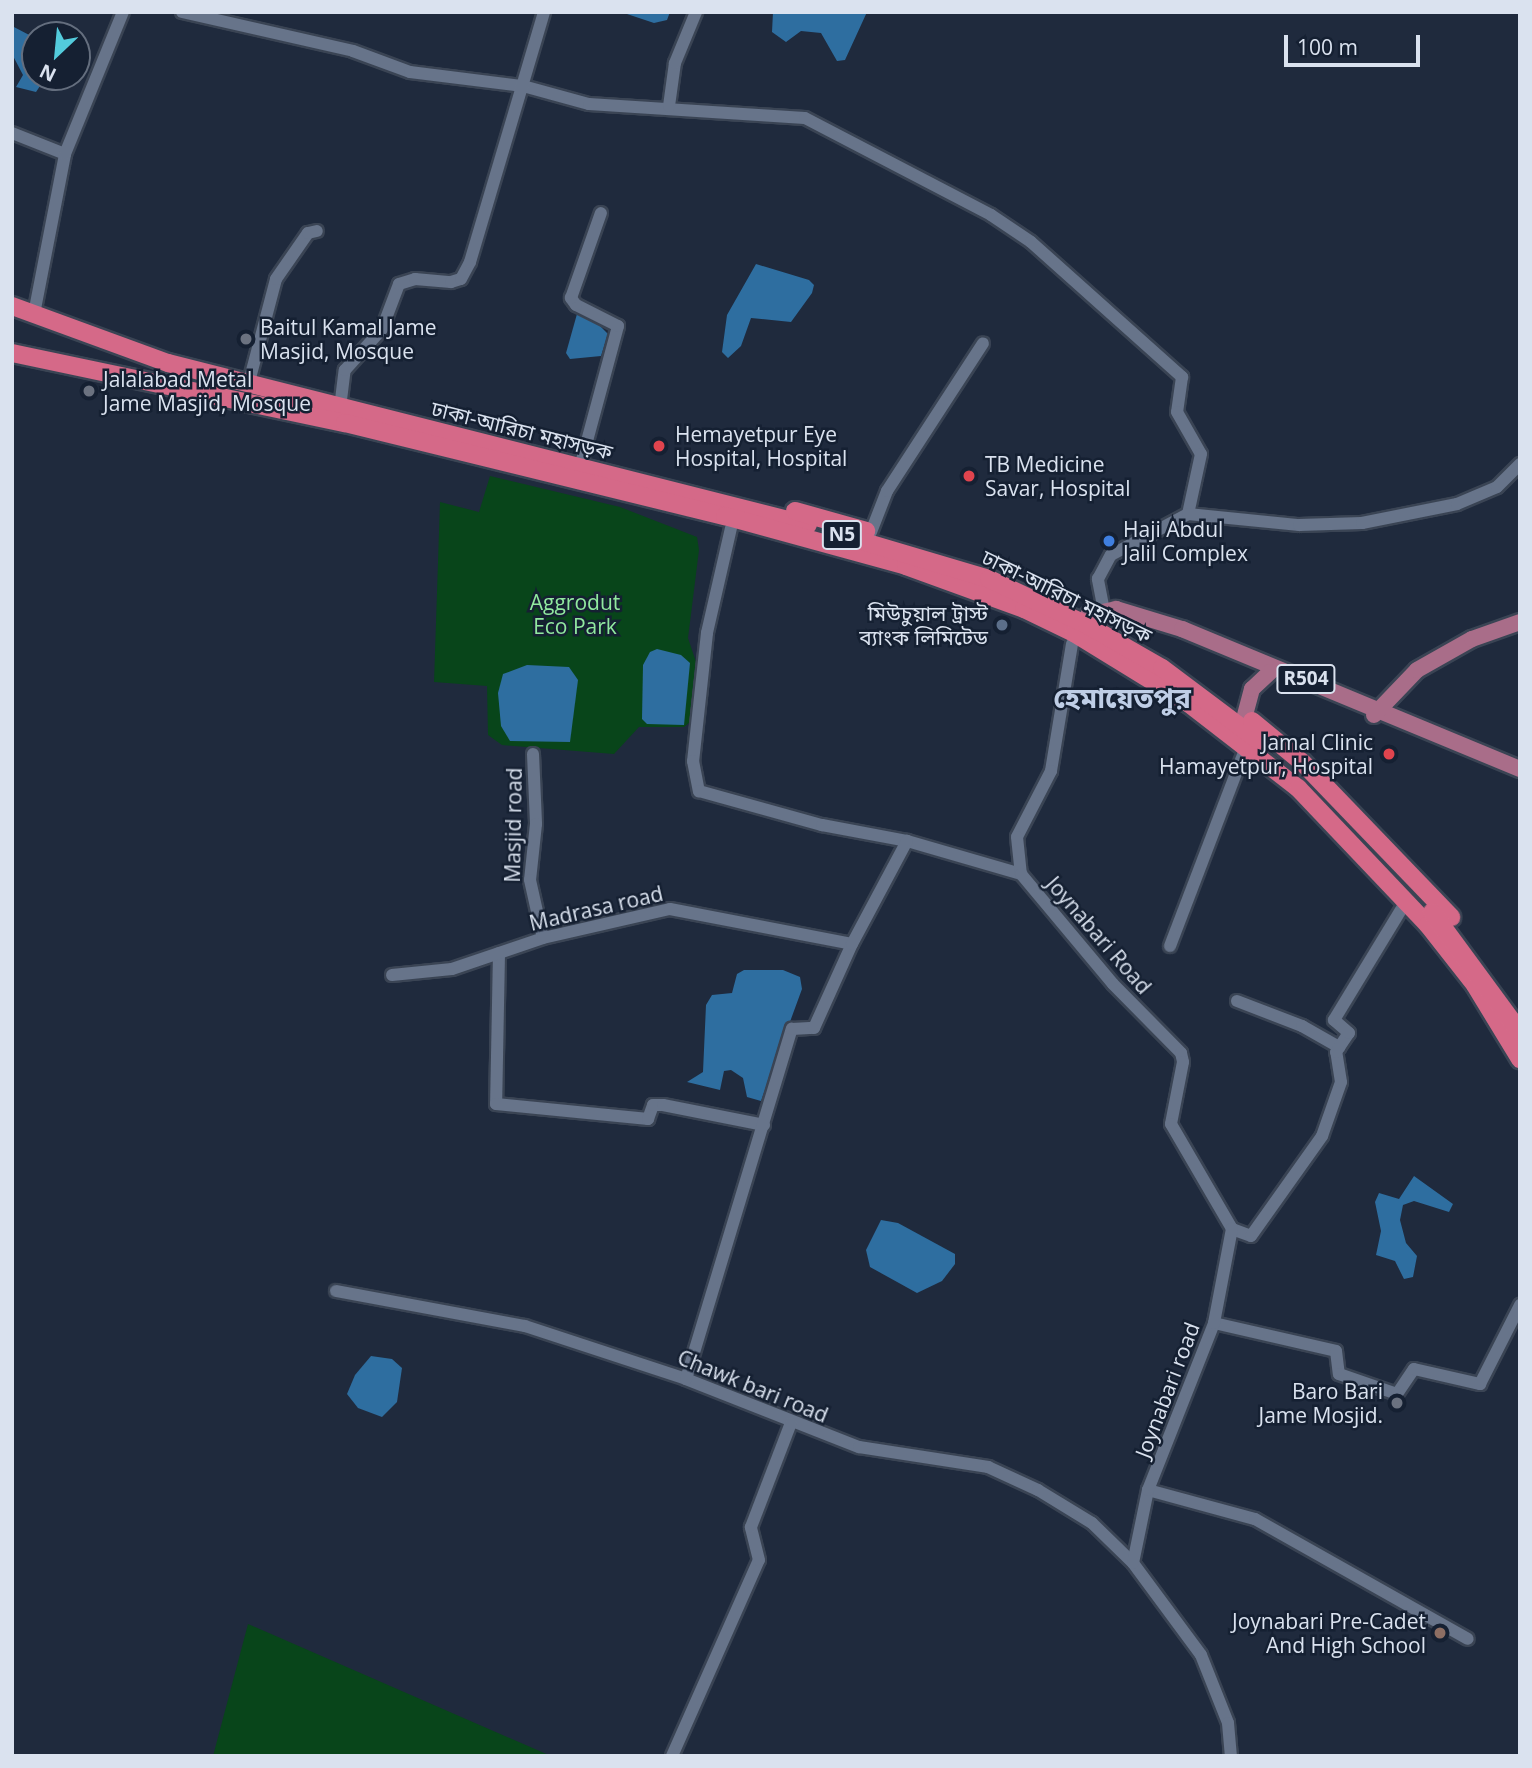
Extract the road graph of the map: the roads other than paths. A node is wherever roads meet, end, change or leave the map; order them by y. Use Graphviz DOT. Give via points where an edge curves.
graph roads {
  1 [pos="123,12"];
  2 [pos="182,12"];
  3 [pos="544,12"];
  4 [pos="696,12"];
  5 [pos="523,86"];
  6 [pos="668,106"];
  7 [pos="12,133"];
  8 [pos="65,154"];
  9 [pos="601,213"];
  10 [pos="317,231"];
  11 [pos="21,312"];
  12 [pos="983,343"];
  13 [pos="12,352"];
  14 [pos="249,382"];
  15 [pos="340,408"];
  16 [pos="1520,464"];
  17 [pos="580,467"];
  18 [pos="644,491"];
  19 [pos="1188,514"];
  20 [pos="732,528"];
  21 [pos="871,532"];
  22 [pos="1098,615"];
  23 [pos="1520,622"];
  24 [pos="1072,644"];
  25 [pos="1270,672"];
  26 [pos="1376,711"];
  27 [pos="1245,715"];
  28 [pos="533,754"];
  29 [pos="1243,755"];
  30 [pos="1520,769"];
  31 [pos="1520,780"];
  32 [pos="907,841"];
  33 [pos="1021,874"];
  34 [pos="1401,910"];
  35 [pos="543,937"];
  36 [pos="852,944"];
  37 [pos="1170,946"];
  38 [pos="499,953"];
  39 [pos="392,975"];
  40 [pos="1237,1001"];
  41 [pos="1520,1016"];
  42 [pos="1517,1046"];
  43 [pos="1337,1049"];
  44 [pos="764,1125"];
  45 [pos="1232,1229"];
  46 [pos="336,1291"];
  47 [pos="1520,1305"];
  48 [pos="1214,1322"];
  49 [pos="686,1378"];
  50 [pos="791,1423"];
  51 [pos="1148,1490"];
  52 [pos="1133,1563"];
  53 [pos="1468,1639"];
  54 [pos="672,1756"];
  55 [pos="1231,1756"];
  1 -- 8 [label="street"];
  2 -- 5 [label="street" via="353,51 410,72"];
  3 -- 5 [label="street"];
  4 -- 6 [label="street" via="675,64"];
  5 -- 6 [label="street" via="589,104"];
  5 -- 15 [label="street" via="461,278 398,284 382,329 345,370"];
  6 -- 19 [label="street" via="806,118 991,215 1031,242 1182,377 1177,412 1201,454"];
  7 -- 8 [label="street"];
  8 -- 11 [label="street"];
  9 -- 17 [label="street" via="571,298 618,326"];
  10 -- 14 [label="street" via="308,233 276,279"];
  11 -- 14 [label="highway, ঢাকা-আরিচা মহাসড়ক / N5" via="134,352"];
  12 -- 21 [label="street" via="887,491"];
  13 -- 18 [label="highway, ঢাকা-আরিচা মহাসড়ক / N5"];
  14 -- 15 [label="highway, ঢাকা-আরিচা মহাসড়ক / N5"];
  15 -- 17 [label="highway, ঢাকা-আরিচা মহাসড়ক / N5"];
  16 -- 19 [label="street" via="1497,487 1457,504 1362,523 1313,526"];
  17 -- 18 [label="highway, ঢাকা-আরিচা মহাসড়ক / N5"];
  18 -- 20 [label="highway"];
  18 -- 21 [label="highway" via="676,482"];
  18 -- 42 [label="highway, ঢাকা-আরিচা মহাসড়ক / N5" via="968,587 1074,633 1142,674 1237,738 1298,788 1428,925"];
  19 -- 22 [label="street" via="1111,555 1098,579"];
  20 -- 24 [label="highway" via="956,593"];
  20 -- 32 [label="street" via="711,601 694,746 697,788 822,825"];
  21 -- 22 [label="highway" via="997,572"];
  22 -- 25 [label="main road, R504" via="1180,636"];
  22 -- 26 [label="main road, R504" via="1116,609 1182,629"];
  22 -- 27 [label="highway"];
  23 -- 26 [label="main road" via="1472,639 1417,670"];
  24 -- 29 [label="highway" via="1171,701"];
  24 -- 33 [label="street, Joynabari Road" via="1051,771 1017,837"];
  25 -- 26 [label="main road, R504"];
  25 -- 27 [label="main road" via="1252,690"];
  26 -- 30 [label="main road, R504"];
  26 -- 31 [label="main road, R504"];
  27 -- 41 [label="highway" via="1303,763 1425,887 1503,984"];
  28 -- 35 [label="street, Masjid road" via="536,824 530,880"];
  29 -- 34 [label="highway" via="1301,806"];
  29 -- 37 [label="street"];
  32 -- 33 [label="street"];
  32 -- 36 [label="street"];
  33 -- 45 [label="street, Joynabari Road" via="1113,984 1181,1053 1171,1125"];
  34 -- 42 [label="highway" via="1493,1028"];
  34 -- 43 [label="street" via="1334,1020 1349,1033"];
  35 -- 36 [label="street, Madrasa road" via="670,909"];
  35 -- 38 [label="street, Madrasa road"];
  36 -- 44 [label="street" via="814,1028 793,1028"];
  38 -- 39 [label="street, Madrasa road" via="452,969"];
  38 -- 44 [label="street" via="496,1104 649,1119 653,1105 663,1105"];
  40 -- 43 [label="street" via="1301,1026"];
  43 -- 45 [label="street" via="1341,1082 1322,1136 1251,1236"];
  44 -- 49 [label="street"];
  45 -- 48 [label="street, Joynabari road"];
  46 -- 49 [label="street, Chawk bari road" via="524,1326"];
  47 -- 48 [label="street" via="1480,1384 1414,1369 1397,1394 1339,1374 1336,1351"];
  48 -- 51 [label="street, Joynabari road"];
  49 -- 50 [label="street, Chawk bari road"];
  50 -- 52 [label="street, Chawk bari road" via="859,1447 988,1466 1092,1523"];
  50 -- 54 [label="street" via="751,1527 759,1560"];
  51 -- 52 [label="street, Joynabari road"];
  51 -- 53 [label="street" via="1255,1519"];
  52 -- 55 [label="street, Chawk bari road" via="1201,1655 1228,1723"];
}
